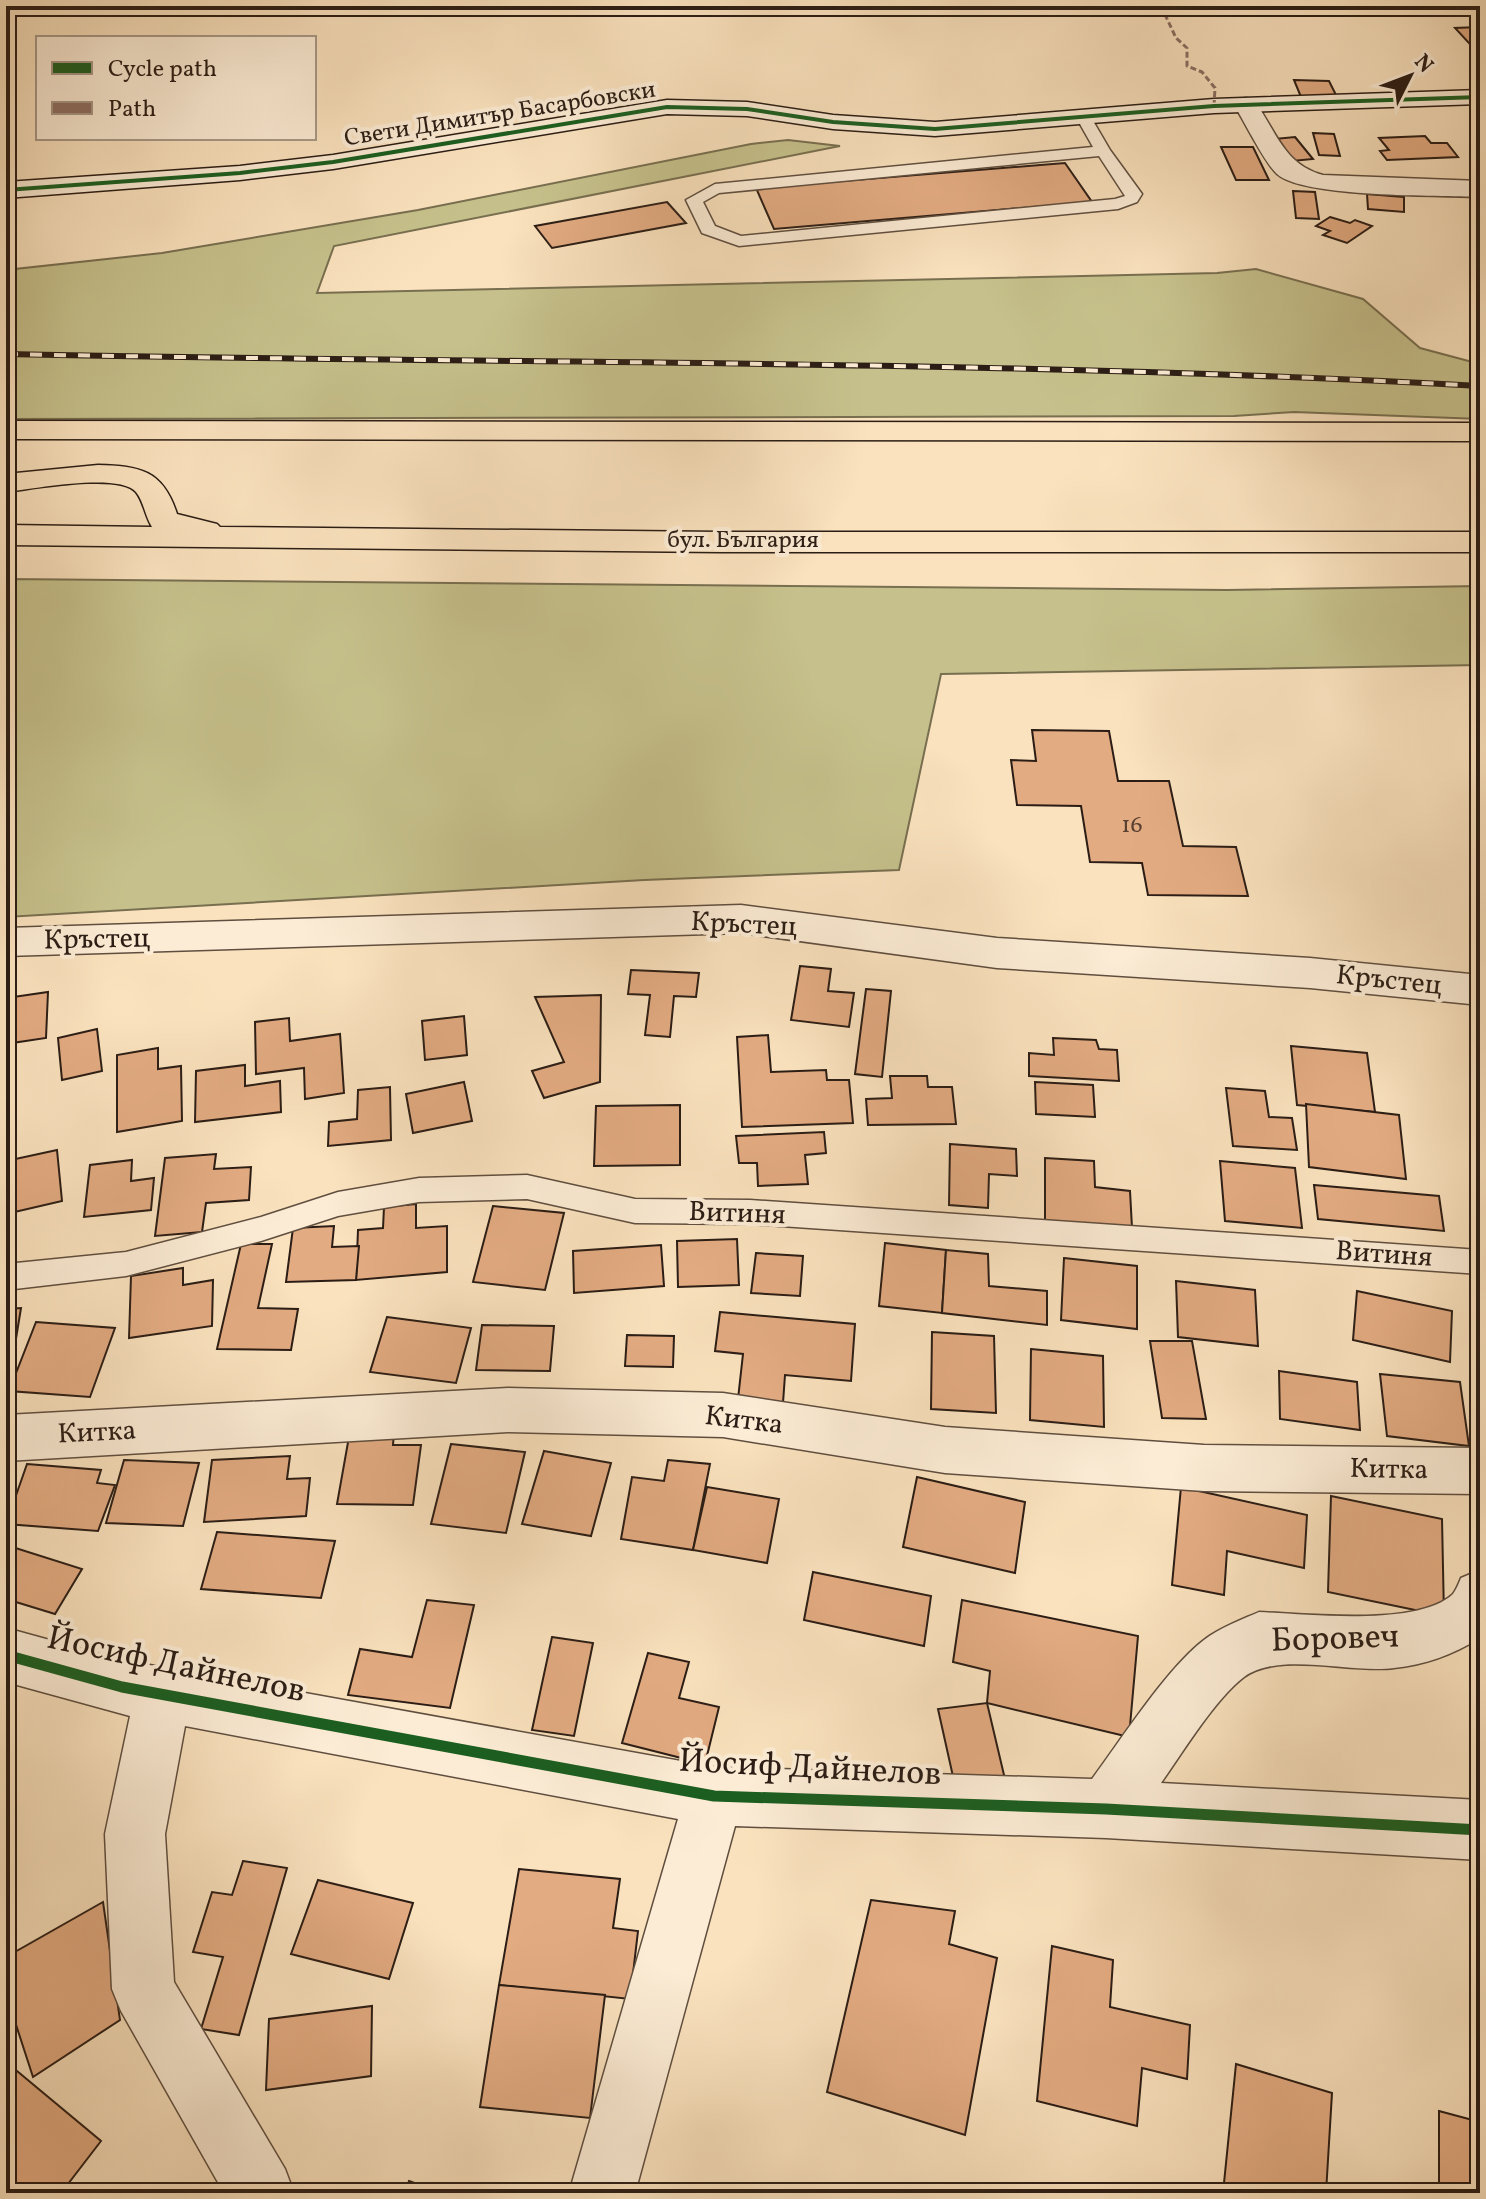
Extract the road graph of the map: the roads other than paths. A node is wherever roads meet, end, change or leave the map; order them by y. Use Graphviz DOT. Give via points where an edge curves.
graph roads {
  1 [pos="1480,97"];
  2 [pos="1246,105"];
  3 [pos="1084,117"];
  4 [pos="1103,151"];
  5 [pos="1480,189"];
  6 [pos="6,190"];
  7 [pos="6,430"];
  8 [pos="1480,432"];
  9 [pos="6,483"];
  10 [pos="6,535"];
  11 [pos="244,536"];
  12 [pos="1480,542"];
  13 [pos="6,942"];
  14 [pos="1480,990"];
  15 [pos="1480,1262"];
  16 [pos="6,1277"];
  17 [pos="6,1438"];
  18 [pos="1480,1471"];
  19 [pos="1480,1596"];
  20 [pos="6,1655"];
  21 [pos="163,1695"];
  22 [pos="714,1796"];
  23 [pos="1106,1809"];
  24 [pos="1480,1830"];
  25 [pos="261,2193"];
  26 [pos="602,2193"];
  1 -- 2 [label="street, Свети Димитър Басарбовски"];
  2 -- 3 [label="street, Свети Димитър Басарбовски"];
  2 -- 5 [label="street" via="1286,169 1299,176 1323,182"];
  3 -- 4 [label="lane"];
  3 -- 6 [label="street, Свети Димитър Басарбовски" via="935,129 747,109 667,107 333,162"];
  4 -- 4 [label="lane" via="715,189 694,200 708,229 739,241 1131,199 1134,194"];
  7 -- 8 [label="highway"];
  9 -- 11 [label="highway" via="73,475 125,476 151,489 163,520"];
  10 -- 11 [label="highway, бул. България"];
  11 -- 12 [label="highway, бул. България"];
  13 -- 14 [label="street, Кръстец" via="741,919 997,953"];
  15 -- 16 [label="lane, Витиня" via="750,1212 635,1211 527,1187 392,1194 338,1204 126,1264"];
  17 -- 18 [label="street, Китка" via="523,1410 723,1415 945,1450 1204,1468"];
  19 -- 23 [label="street, Боровеч" via="1476,1610 1440,1632 1393,1642 1259,1639 1223,1659"];
  20 -- 21 [label="street, Йосиф Дайнелов"];
  21 -- 22 [label="street, Йосиф Дайнелов"];
  21 -- 25 [label="street" via="135,1834 143,1989"];
  22 -- 23 [label="street, Йосиф Дайнелов"];
  22 -- 26 [label="street"];
  23 -- 24 [label="street, Йосиф Дайнелов"];
}
